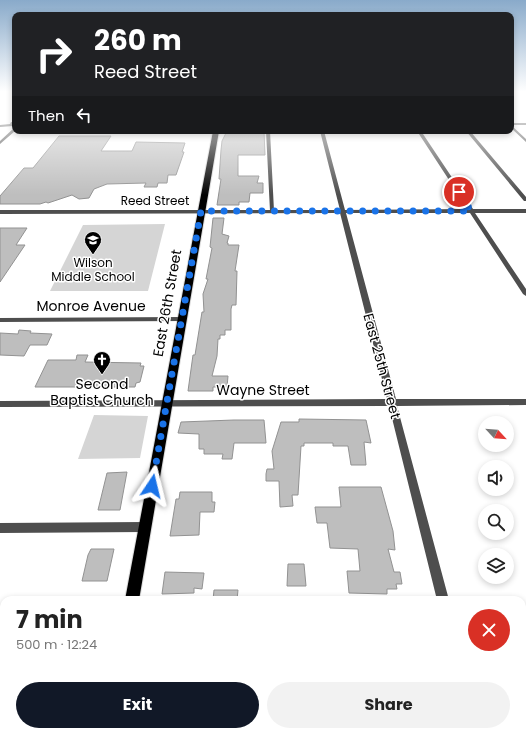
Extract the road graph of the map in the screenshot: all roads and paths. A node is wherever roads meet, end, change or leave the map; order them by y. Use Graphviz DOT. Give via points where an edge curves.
graph roads {
  1 [pos="12,128"];
  2 [pos="514,128"];
  3 [pos="215,134"];
  4 [pos="268,134"];
  5 [pos="323,134"];
  6 [pos="421,134"];
  7 [pos="471,134"];
  8 [pos="526,141"];
  9 [pos="0,143"];
  10 [pos="526,200"];
  11 [pos="201,211"];
  12 [pos="272,211"];
  13 [pos="342,211"];
  14 [pos="471,211"];
  15 [pos="526,211"];
  16 [pos="0,212"];
  17 [pos="526,294"];
  18 [pos="182,319"];
  19 [pos="0,320"];
  20 [pos="526,402"];
  21 [pos="167,403"];
  22 [pos="392,403"];
  23 [pos="0,404"];
  24 [pos="145,527"];
  25 [pos="0,528"];
  26 [pos="133,596"];
  27 [pos="442,596"];
  1 -- 9 [label="street"];
  2 -- 8 [label="street"];
  3 -- 11 [label="main road, East 26th Street"];
  4 -- 12 [label="lane"];
  5 -- 13 [label="street, East 25th Street"];
  6 -- 14 [label="street"];
  7 -- 10 [label="lane"];
  11 -- 12 [label="street, Reed Street"];
  11 -- 16 [label="street, Reed Street"];
  11 -- 18 [label="main road, East 26th Street"];
  12 -- 13 [label="street, Reed Street"];
  13 -- 14 [label="street, Reed Street"];
  13 -- 22 [label="street, East 25th Street"];
  14 -- 15 [label="street, Reed Street"];
  14 -- 17 [label="street"];
  18 -- 19 [label="street, Monroe Avenue"];
  18 -- 21 [label="main road, East 26th Street"];
  20 -- 22 [label="street, Wayne Street"];
  21 -- 22 [label="street, Wayne Street"];
  21 -- 23 [label="street, Wayne Street"];
  21 -- 24 [label="main road, East 26th Street"];
  22 -- 27 [label="street, East 25th Street"];
  24 -- 25 [label="street"];
  24 -- 26 [label="main road, East 26th Street"];
}
